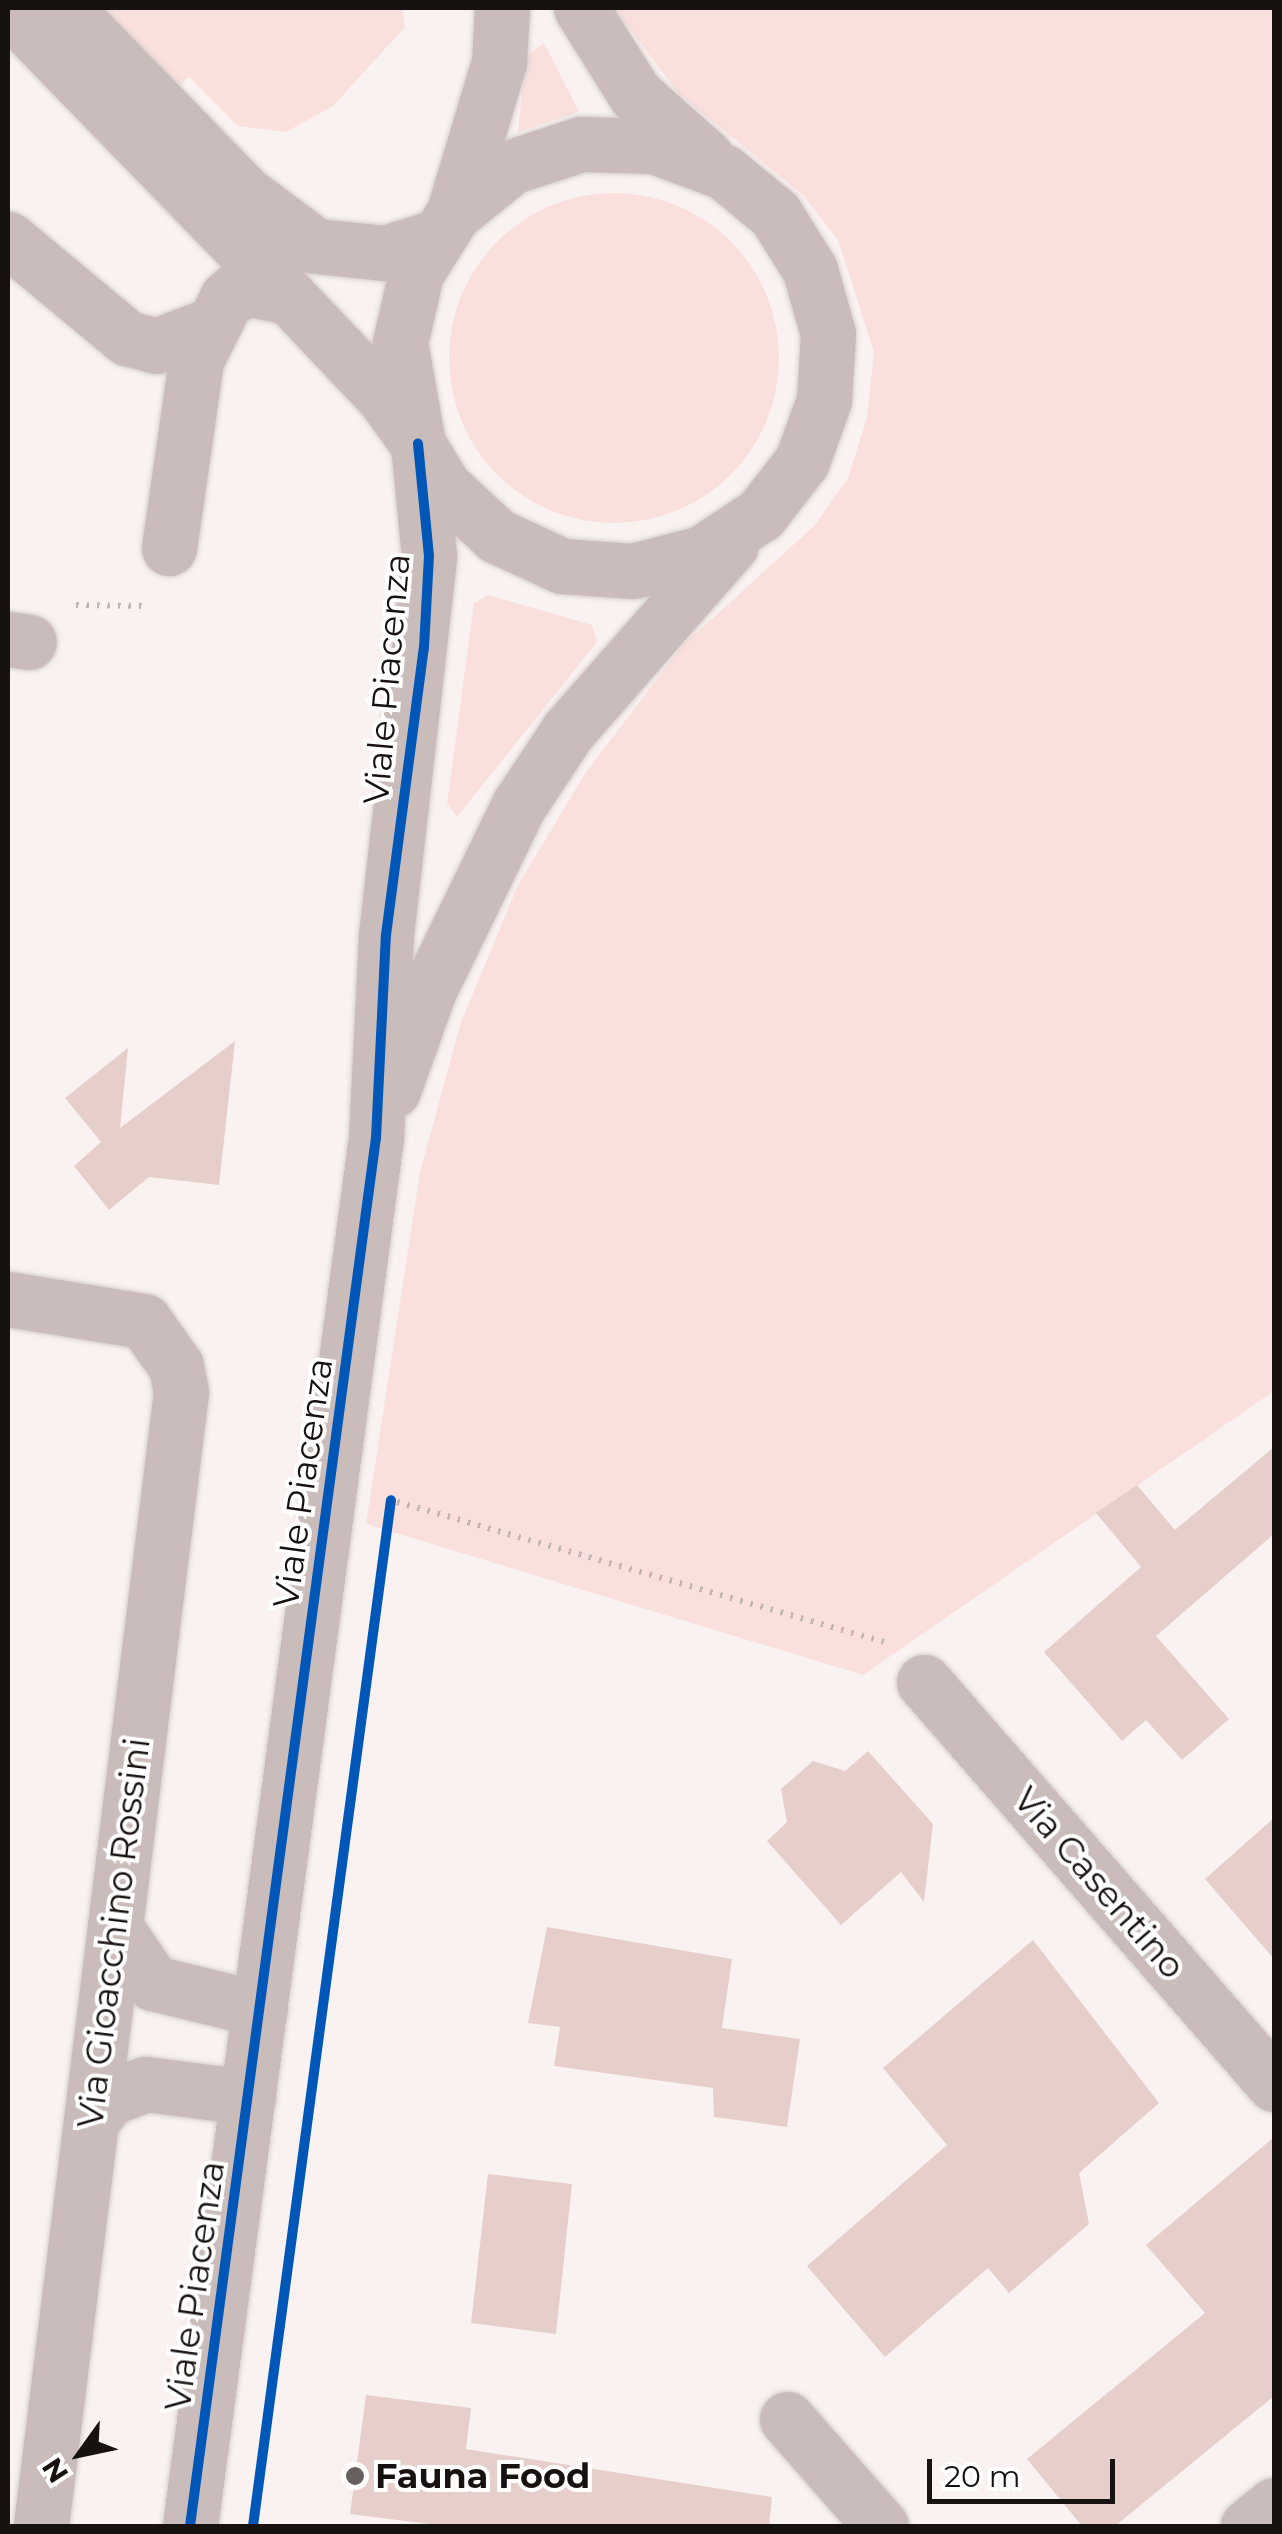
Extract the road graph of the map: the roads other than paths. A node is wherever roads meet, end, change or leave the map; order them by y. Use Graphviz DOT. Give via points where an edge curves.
graph roads {
  1 [pos="8,8"];
  2 [pos="64,8"];
  3 [pos="502,8"];
  4 [pos="580,8"];
  5 [pos="724,172"];
  6 [pos="446,225"];
  7 [pos="305,238"];
  8 [pos="8,239"];
  9 [pos="246,297"];
  10 [pos="418,444"];
  11 [pos="761,514"];
  12 [pos="169,548"];
  13 [pos="376,1138"];
  14 [pos="8,1298"];
  15 [pos="924,1682"];
  16 [pos="115,1927"];
  17 [pos="260,2009"];
  18 [pos="1274,2084"];
  19 [pos="248,2098"];
  20 [pos="92,2120"];
  21 [pos="787,2419"];
  22 [pos="1274,2504"];
  23 [pos="41,2526"];
  24 [pos="190,2526"];
  25 [pos="881,2526"];
  26 [pos="1248,2526"];
  1 -- 9 [label="street"];
  2 -- 7 [label="street" via="246,194"];
  3 -- 6 [label="street" via="492,96"];
  4 -- 5 [label="street" via="634,94"];
  5 -- 6 [label="street" via="654,146 581,144 511,167"];
  5 -- 11 [label="street" via="775,214 810,270 828,334 824,400 802,462"];
  6 -- 7 [label="street" via="385,253"];
  6 -- 10 [label="street, Viale Piacenza" via="416,274 400,343"];
  7 -- 9 [label="street"];
  8 -- 9 [label="street" via="128,338 156,346"];
  9 -- 10 [label="street"];
  9 -- 12 [label="street"];
  10 -- 11 [label="street" via="444,488 497,536 562,566 633,571 702,554"];
  10 -- 13 [label="street, Viale Piacenza" via="428,556 424,648 386,934"];
  11 -- 13 [label="street, Viale Piacenza" via="656,624 519,804 428,992"];
  13 -- 17 [label="street, Viale Piacenza"];
  14 -- 16 [label="street, Via Gioacchino Rossini" via="117,1312 164,1342 181,1392"];
  15 -- 18 [label="street, Via Casentino"];
  16 -- 17 [label="street" via="153,1984"];
  16 -- 20 [label="street, Via Gioacchino Rossini"];
  17 -- 19 [label="street, Viale Piacenza"];
  19 -- 20 [label="street" via="145,2084 109,2098"];
  19 -- 24 [label="street, Viale Piacenza"];
  20 -- 23 [label="street, Via Gioacchino Rossini"];
  21 -- 25 [label="street"];
  22 -- 26 [label="street"];
}
